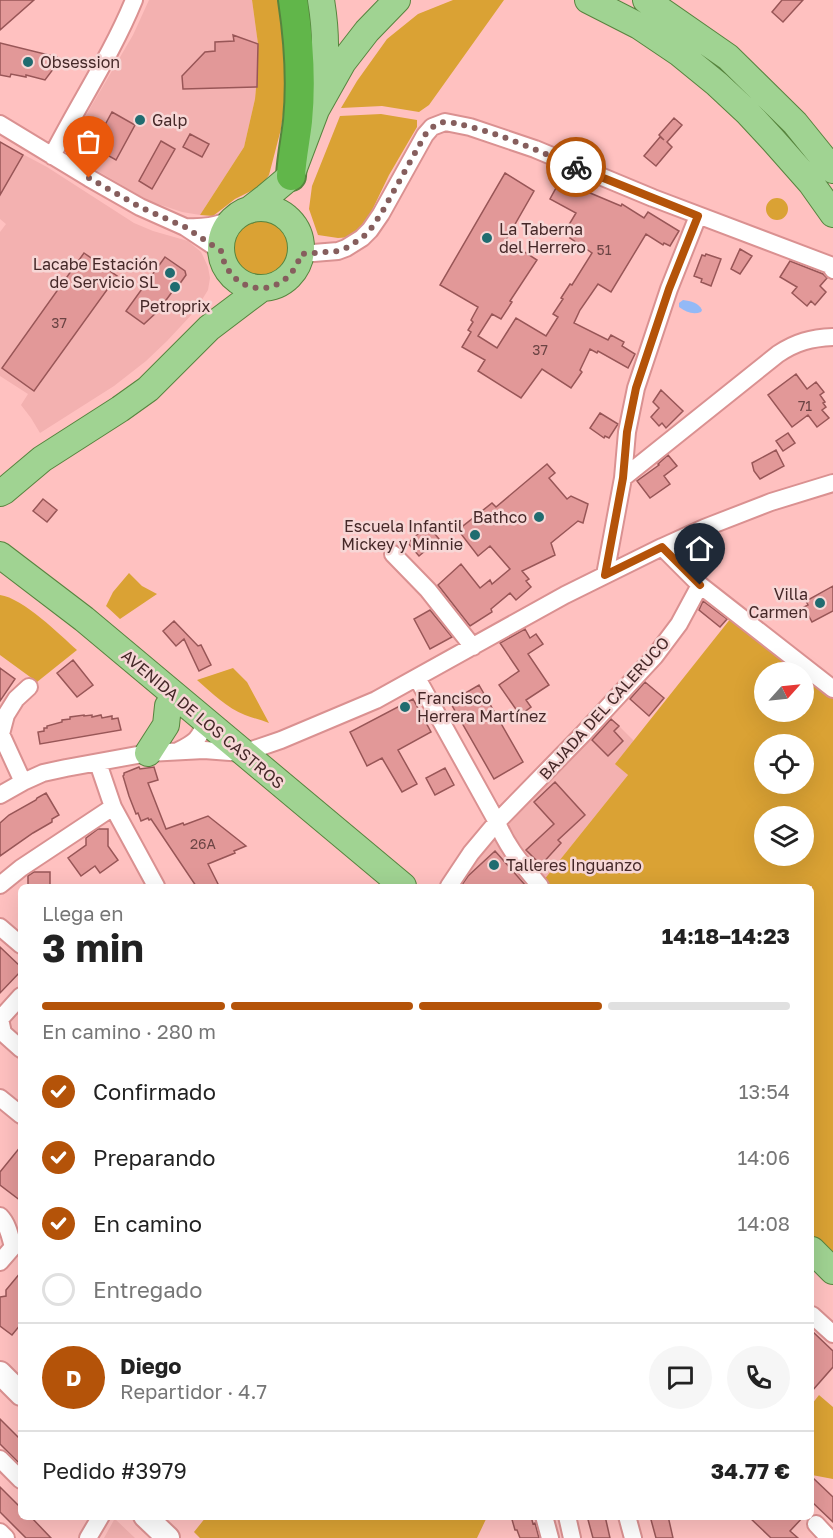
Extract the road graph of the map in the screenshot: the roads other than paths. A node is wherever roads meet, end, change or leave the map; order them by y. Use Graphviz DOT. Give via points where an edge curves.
graph roads {
  1 [pos="134,0"];
  2 [pos="293,0"];
  3 [pos="321,0"];
  4 [pos="397,0"];
  5 [pos="588,0"];
  6 [pos="646,0"];
  7 [pos="316,110"];
  8 [pos="0,124"];
  9 [pos="52,156"];
  10 [pos="833,170"];
  11 [pos="291,176"];
  12 [pos="241,214"];
  13 [pos="833,214"];
  14 [pos="698,216"];
  15 [pos="185,227"];
  16 [pos="299,243"];
  17 [pos="224,261"];
  18 [pos="833,270"];
  19 [pos="262,288"];
  20 [pos="209,328"];
  21 [pos="833,337"];
  22 [pos="623,478"];
  23 [pos="833,483"];
  24 [pos="1,499"];
  25 [pos="662,547"];
  26 [pos="393,554"];
  27 [pos="0,555"];
  28 [pos="605,575"];
  29 [pos="0,578"];
  30 [pos="700,585"];
  31 [pos="473,647"];
  32 [pos="417,678"];
  33 [pos="29,687"];
  34 [pos="833,688"];
  35 [pos="168,706"];
  36 [pos="1,733"];
  37 [pos="218,738"];
  38 [pos="281,740"];
  39 [pos="177,752"];
  40 [pos="148,753"];
  41 [pos="98,764"];
  42 [pos="276,781"];
  43 [pos="23,782"];
  44 [pos="0,795"];
  45 [pos="113,807"];
  46 [pos="497,822"];
  47 [pos="155,884"];
  48 [pos="379,884"];
  49 [pos="401,884"];
  50 [pos="450,884"];
  51 [pos="538,884"];
  52 [pos="0,885"];
  53 [pos="0,927"];
  54 [pos="18,942"];
  55 [pos="18,999"];
  56 [pos="0,1019"];
  57 [pos="18,1047"];
  58 [pos="0,1098"];
  59 [pos="18,1113"];
  60 [pos="0,1216"];
  61 [pos="17,1247"];
  62 [pos="814,1252"];
  63 [pos="0,1262"];
  64 [pos="814,1271"];
  65 [pos="833,1271"];
  66 [pos="833,1289"];
  67 [pos="814,1317"];
  68 [pos="833,1334"];
  69 [pos="0,1373"];
  70 [pos="18,1391"];
  71 [pos="0,1459"];
  72 [pos="18,1477"];
  73 [pos="99,1520"];
  74 [pos="149,1520"];
  75 [pos="545,1520"];
  76 [pos="568,1520"];
  77 [pos="628,1520"];
  78 [pos="816,1524"];
  79 [pos="0,1532"];
  80 [pos="6,1538"];
  81 [pos="88,1538"];
  82 [pos="168,1538"];
  83 [pos="550,1538"];
  84 [pos="572,1538"];
  85 [pos="633,1538"];
  86 [pos="829,1538"];
  1 -- 9 [label="street"];
  2 -- 11 [label="highway" via="300,77"];
  3 -- 7 [label="main road" via="325,55"];
  4 -- 7 [label="main road" via="343,62"];
  5 -- 13 [label="main road" via="639,26 717,84 780,148"];
  6 -- 10 [label="main road" via="728,57 795,123"];
  7 -- 11 [label="main road"];
  8 -- 9 [label="street"];
  9 -- 15 [label="street" via="140,207"];
  11 -- 12 [label="main road"];
  11 -- 16 [label="main road"];
  12 -- 15 [label="street" via="216,226"];
  12 -- 16 [label="main road" via="259,208 280,213 290,220"];
  12 -- 17 [label="main road" via="224,234"];
  14 -- 16 [label="street" via="535,149 445,122 425,135 381,214 362,238 338,251"];
  14 -- 18 [label="street" via="830,265"];
  14 -- 22 [label="street" via="636,388"];
  15 -- 17 [label="street"];
  16 -- 19 [label="main road" via="298,265 292,274 273,287"];
  17 -- 19 [label="main road" via="242,284"];
  17 -- 20 [label="main road" via="222,299"];
  19 -- 20 [label="main road"];
  20 -- 24 [label="main road" via="148,389 42,459"];
  21 -- 22 [label="street" via="805,340 778,354"];
  22 -- 28 [label="street"];
  23 -- 25 [label="street" via="771,502"];
  25 -- 28 [label="street"];
  25 -- 30 [label="street"];
  26 -- 31 [label="street" via="428,590"];
  27 -- 37 [label="main road, AVENIDA DE LOS CASTROS" via="84,619"];
  28 -- 31 [label="street"];
  29 -- 35 [label="main road, AVENIDA DE LOS CASTROS" via="22,585 47,604"];
  30 -- 34 [label="street"];
  30 -- 46 [label="street, BAJADA DEL CALERUCO" via="679,624 655,656"];
  31 -- 32 [label="street"];
  32 -- 38 [label="street" via="376,700"];
  32 -- 46 [label="street"];
  33 -- 36 [label="street" via="6,715"];
  35 -- 37 [label="main road, AVENIDA DE LOS CASTROS"];
  35 -- 40 [label="main road" via="166,725"];
  36 -- 43 [label="street"];
  37 -- 38 [label="street"];
  37 -- 38 [label="street"];
  37 -- 39 [label="street"];
  37 -- 39 [label="street"];
  37 -- 42 [label="main road, AVENIDA DE LOS CASTROS"];
  37 -- 48 [label="main road, AVENIDA DE LOS CASTROS"];
  38 -- 42 [label="street" via="273,757"];
  39 -- 40 [label="street"];
  40 -- 41 [label="street"];
  41 -- 43 [label="street" via="43,773"];
  41 -- 45 [label="street"];
  42 -- 49 [label="main road, AVENIDA DE LOS CASTROS"];
  43 -- 44 [label="street"];
  45 -- 47 [label="street"];
  45 -- 52 [label="street"];
  46 -- 50 [label="street, BAJADA DEL CALERUCO"];
  46 -- 51 [label="street" via="514,854"];
  53 -- 54 [label="street"];
  55 -- 56 [label="street"];
  56 -- 57 [label="street" via="3,1033"];
  58 -- 59 [label="street"];
  60 -- 61 [label="street"];
  61 -- 63 [label="street"];
  62 -- 65 [label="main road"];
  64 -- 66 [label="main road"];
  67 -- 68 [label="street"];
  69 -- 70 [label="main road"];
  71 -- 72 [label="street"];
  73 -- 81 [label="street"];
  74 -- 82 [label="main road"];
  75 -- 83 [label="street"];
  76 -- 84 [label="street"];
  77 -- 85 [label="street"];
  78 -- 86 [label="street"];
  79 -- 80 [label="street"];
}
